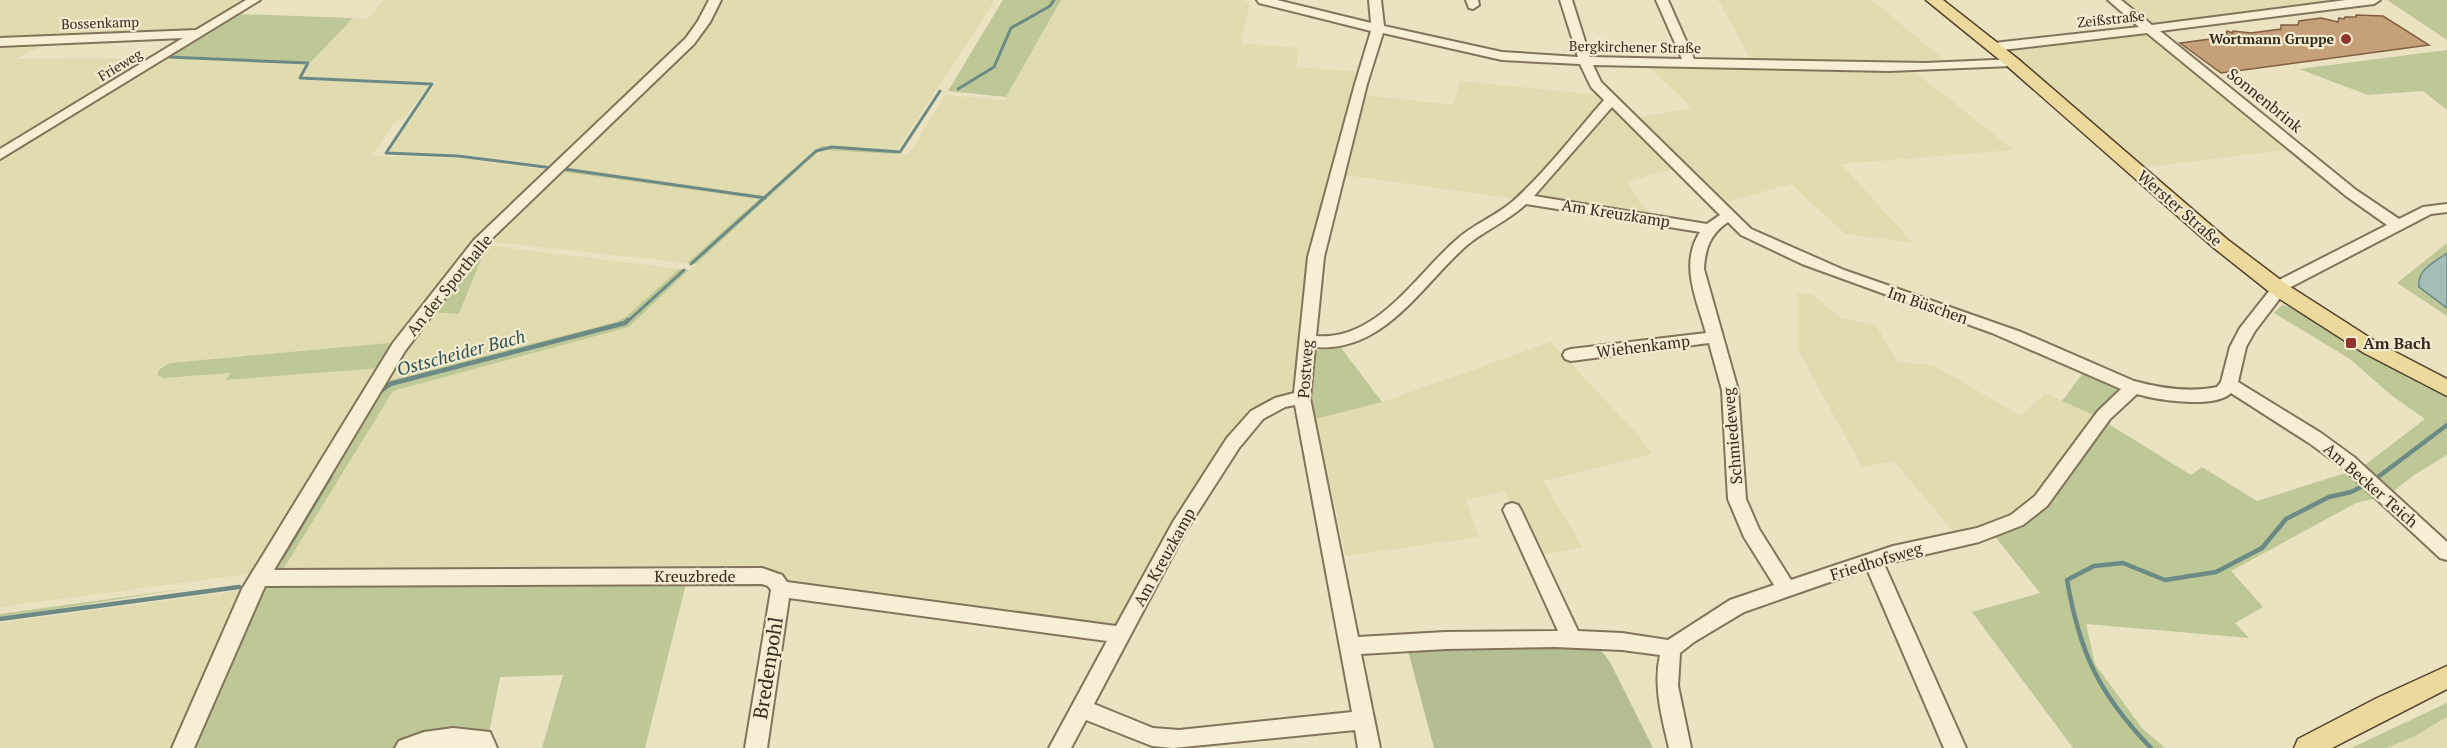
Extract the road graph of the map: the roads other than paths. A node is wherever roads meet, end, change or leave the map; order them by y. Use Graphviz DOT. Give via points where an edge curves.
graph roads {
  1 [pos="254,0"];
  2 [pos="715,0"];
  3 [pos="1263,0"];
  4 [pos="1375,0"];
  5 [pos="1566,0"];
  6 [pos="1662,0"];
  7 [pos="1934,0"];
  8 [pos="2114,0"];
  9 [pos="2374,0"];
  10 [pos="1378,29"];
  11 [pos="2151,29"];
  12 [pos="201,34"];
  13 [pos="0,42"];
  14 [pos="1994,47"];
  15 [pos="1585,61"];
  16 [pos="2012,62"];
  17 [pos="1690,64"];
  18 [pos="1612,99"];
  19 [pos="0,155"];
  20 [pos="1524,199"];
  21 [pos="2447,208"];
  22 [pos="1729,216"];
  23 [pos="2397,225"];
  24 [pos="1708,229"];
  25 [pos="2279,289"];
  26 [pos="1714,337"];
  27 [pos="1307,341"];
  28 [pos="1571,355"];
  29 [pos="2229,384"];
  30 [pos="2134,387"];
  31 [pos="2447,388"];
  32 [pos="1302,398"];
  33 [pos="1512,510"];
  34 [pos="2447,553"];
  35 [pos="1873,561"];
  36 [pos="261,578"];
  37 [pos="781,589"];
  38 [pos="1788,589"];
  39 [pos="1121,636"];
  40 [pos="1572,639"];
  41 [pos="1351,646"];
  42 [pos="1671,649"];
  43 [pos="2447,677"];
  44 [pos="1082,709"];
  45 [pos="1363,720"];
  46 [pos="183,748"];
  47 [pos="406,748"];
  48 [pos="486,748"];
  49 [pos="756,748"];
  50 [pos="1060,748"];
  51 [pos="1369,748"];
  52 [pos="1680,748"];
  53 [pos="1955,748"];
  54 [pos="2307,748"];
  1 -- 12 [label="street, Frieweg"];
  2 -- 36 [label="street, An der Sporthalle" via="690,41 480,243 399,347"];
  3 -- 10 [label="street, Bergkirchener Straße"];
  4 -- 10 [label="street"];
  5 -- 15 [label="street, Im Büschen"];
  6 -- 17 [label="street"];
  7 -- 14 [label="main road, Werster Straße"];
  8 -- 11 [label="street, Sonnenbrink"];
  9 -- 11 [label="street, Zeißstraße"];
  10 -- 15 [label="street, Bergkirchener Straße" via="1483,53"];
  10 -- 27 [label="street, Postweg" via="1316,256"];
  11 -- 14 [label="street, Zeißstraße"];
  11 -- 23 [label="street, Sonnenbrink" via="2351,193"];
  12 -- 13 [label="street, Bossenkamp"];
  12 -- 19 [label="street, Frieweg"];
  14 -- 16 [label="main road, Werster Straße"];
  15 -- 17 [label="street, Bergkirchener Straße"];
  15 -- 18 [label="street, Im Büschen" via="1596,84"];
  16 -- 17 [label="street, Bergkirchener Straße" via="1926,67"];
  16 -- 25 [label="main road, Werster Straße" via="2221,244"];
  18 -- 20 [label="street"];
  18 -- 22 [label="street, Im Büschen"];
  20 -- 24 [label="street, Am Kreuzkamp"];
  20 -- 27 [label="street" via="1462,242 1377,325 1342,341"];
  21 -- 23 [label="street" via="2428,210"];
  22 -- 24 [label="street"];
  22 -- 30 [label="street, Im Büschen" via="1746,232 1780,249 1997,328"];
  23 -- 25 [label="street"];
  24 -- 26 [label="street, Schmiedeweg" via="1696,253 1696,269"];
  25 -- 29 [label="street" via="2248,328 2238,347"];
  25 -- 31 [label="main road, Werster Straße" via="2371,348"];
  26 -- 28 [label="street, Wiehenkamp"];
  26 -- 38 [label="street, Schmiedeweg" via="1730,390 1737,499 1751,532"];
  27 -- 32 [label="street, Postweg"];
  29 -- 30 [label="street, Im Büschen" via="2222,392 2195,397"];
  29 -- 34 [label="street, Am Becker Teich" via="2315,438"];
  30 -- 35 [label="street, Friedhofsweg" via="2104,415 2041,501 2017,519 1979,535 1893,553"];
  32 -- 39 [label="street, Am Kreuzkamp" via="1281,402 1257,415 1233,443 1179,527"];
  32 -- 41 [label="street, Postweg"];
  33 -- 40 [label="street"];
  35 -- 38 [label="street, Friedhofsweg"];
  35 -- 53 [label="street"];
  36 -- 37 [label="street, Kreuzbrede" via="762,576 775,580"];
  36 -- 46 [label="street, An der Sporthalle" via="249,595"];
  37 -- 39 [label="street, Kreuzbrede"];
  37 -- 49 [label="street, Bredenpohl"];
  38 -- 42 [label="street, Friedhofsweg" via="1737,606"];
  39 -- 44 [label="street, Am Kreuzkamp"];
  40 -- 41 [label="street" via="1413,641"];
  40 -- 42 [label="street" via="1653,644"];
  41 -- 45 [label="street, Postweg"];
  42 -- 52 [label="street" via="1666,670"];
  43 -- 54 [label="main road"];
  44 -- 45 [label="street" via="1152,737 1179,739"];
  44 -- 50 [label="street, Am Kreuzkamp"];
  45 -- 51 [label="street, Postweg"];
  47 -- 48 [label="street" via="421,741 474,738 483,739"];
}
